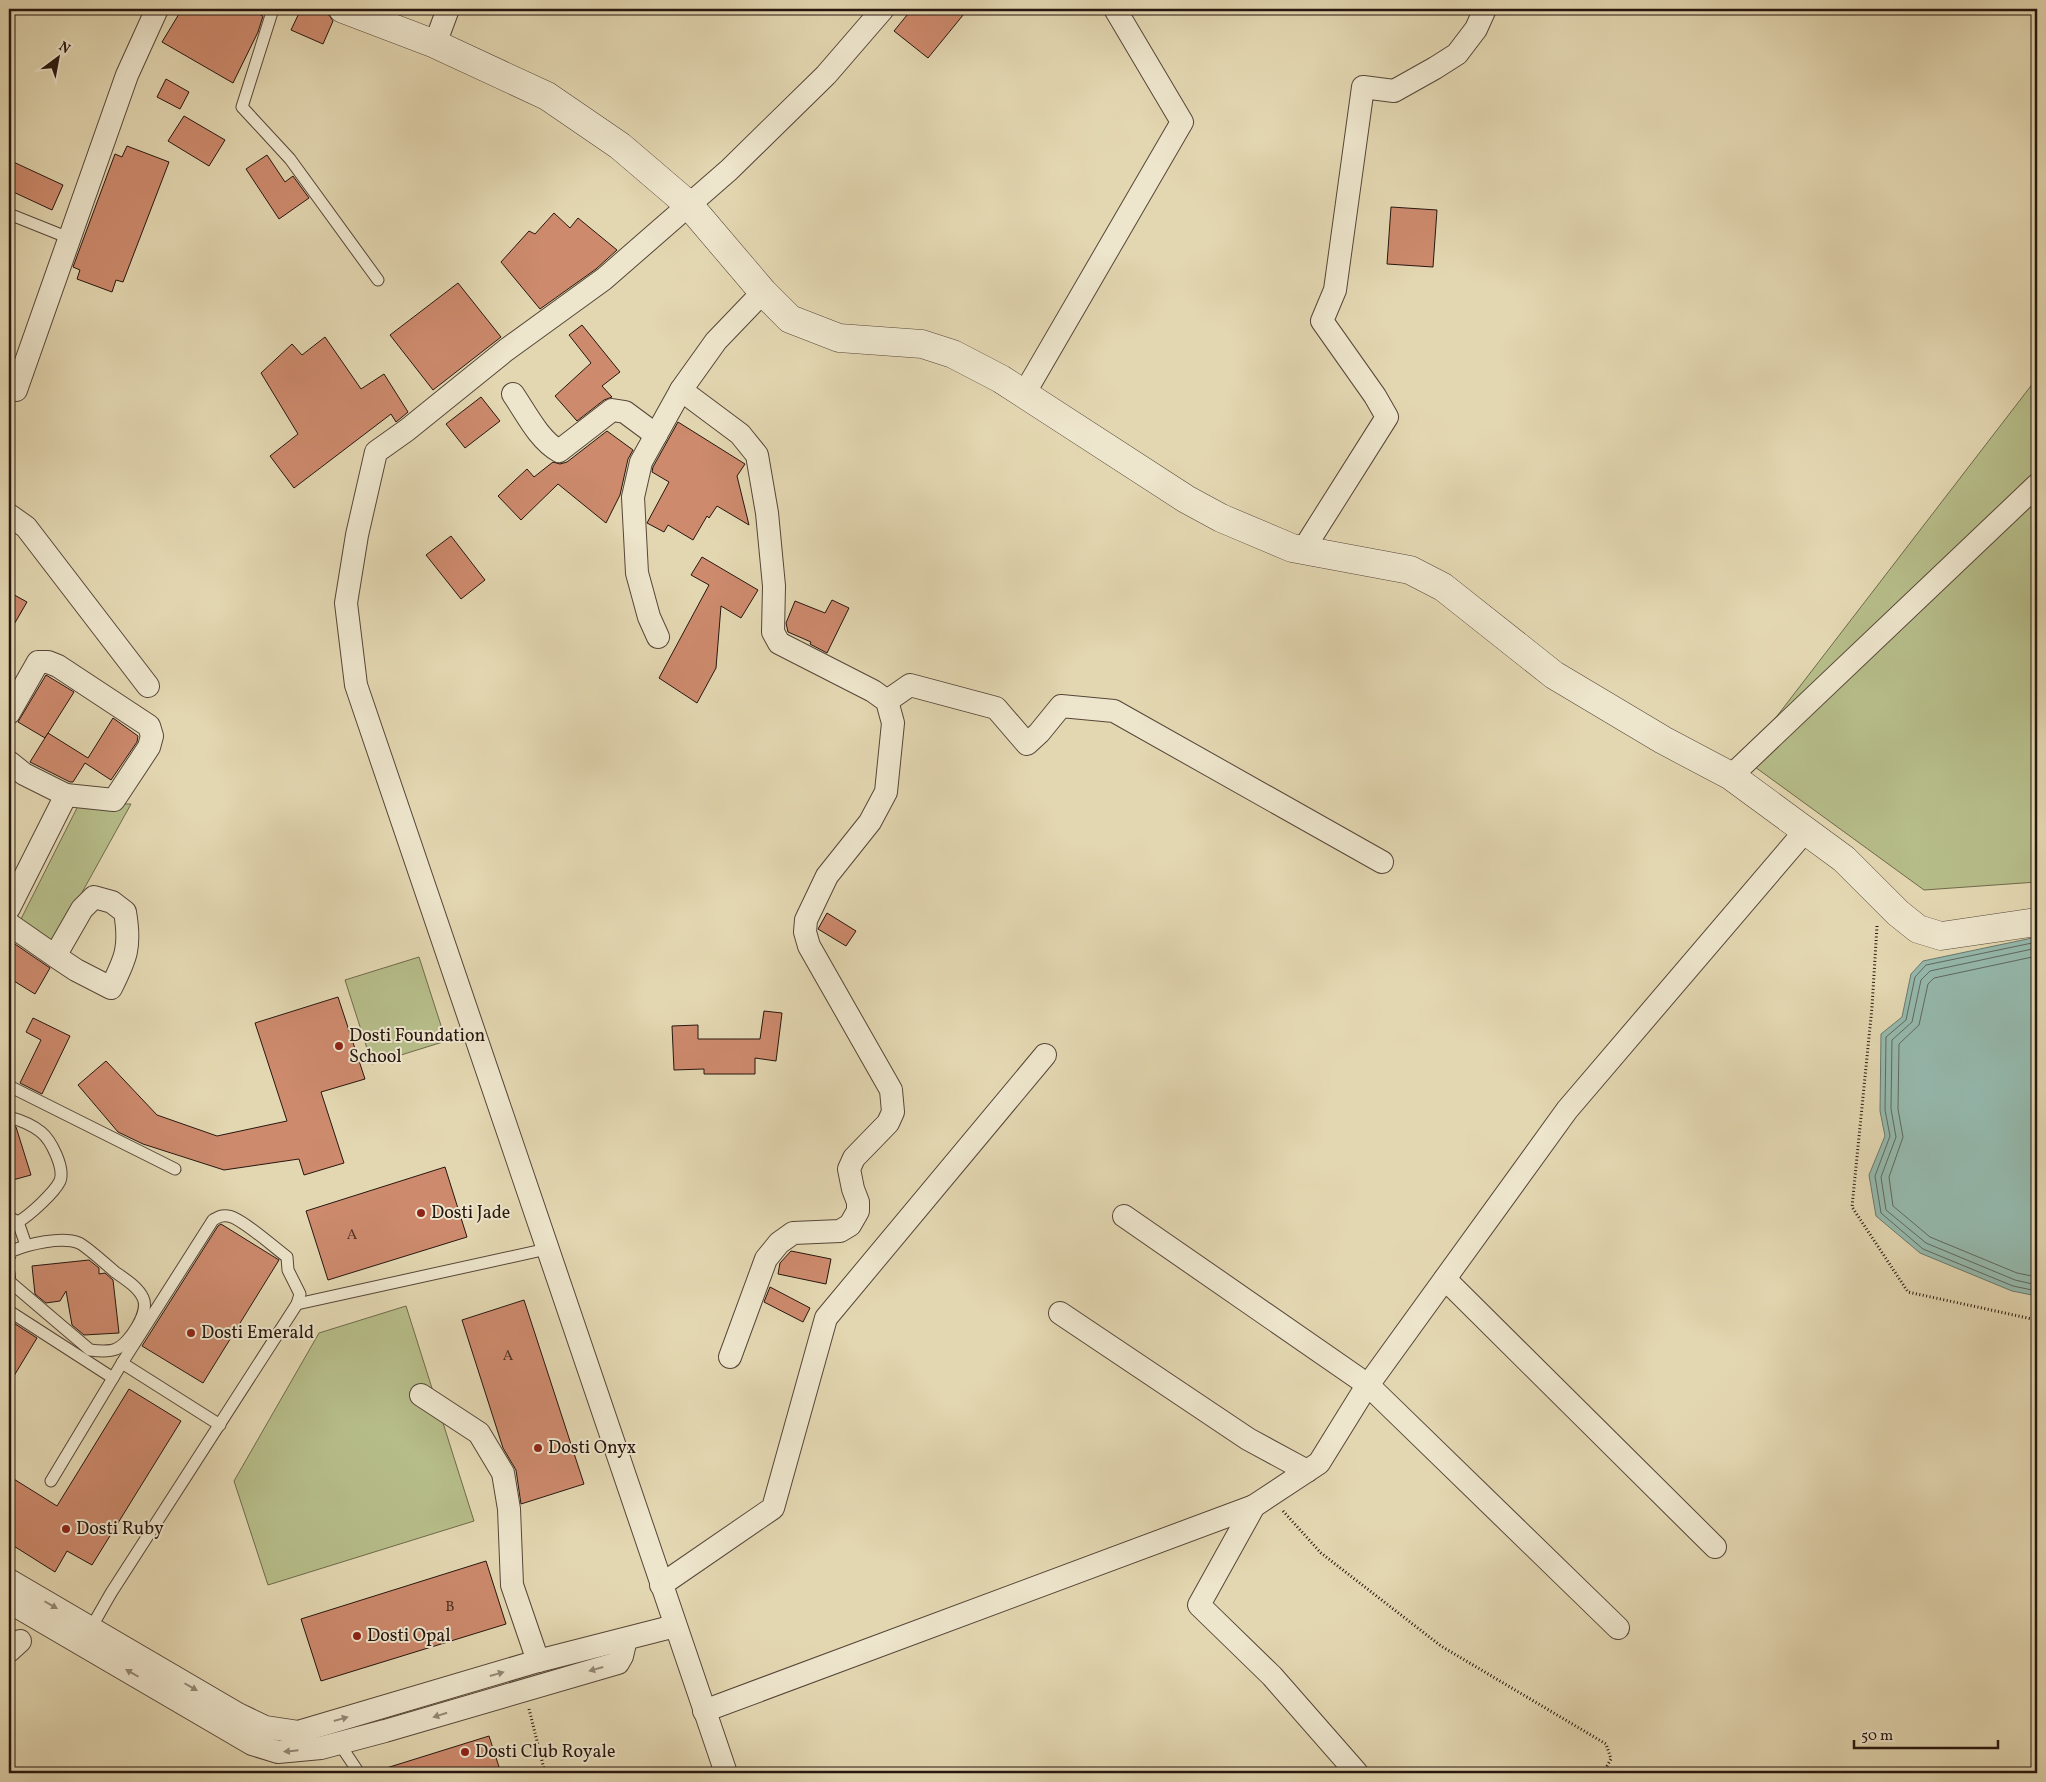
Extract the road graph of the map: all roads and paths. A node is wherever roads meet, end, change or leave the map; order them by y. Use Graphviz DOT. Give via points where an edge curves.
graph roads {
  1 [pos="157,9"];
  2 [pos="273,9"];
  3 [pos="343,9"];
  4 [pos="448,9"];
  5 [pos="883,9"];
  6 [pos="1114,9"];
  7 [pos="1486,9"];
  8 [pos="435,44"];
  9 [pos="689,205"];
  10 [pos="9,214"];
  11 [pos="69,238"];
  12 [pos="378,280"];
  13 [pos="763,292"];
  14 [pos="16,390"];
  15 [pos="681,390"];
  16 [pos="514,394"];
  17 [pos="1024,394"];
  18 [pos="656,435"];
  19 [pos="2037,485"];
  20 [pos="9,515"];
  21 [pos="1303,550"];
  22 [pos="658,637"];
  23 [pos="148,686"];
  24 [pos="887,701"];
  25 [pos="9,713"];
  26 [pos="9,762"];
  27 [pos="1731,776"];
  28 [pos="66,796"];
  29 [pos="1806,830"];
  30 [pos="1382,862"];
  31 [pos="1880,895"];
  32 [pos="9,908"];
  33 [pos="2037,922"];
  34 [pos="9,924"];
  35 [pos="55,956"];
  36 [pos="1045,1055"];
  37 [pos="9,1086"];
  38 [pos="9,1117"];
  39 [pos="176,1169"];
  40 [pos="1124,1216"];
  41 [pos="14,1220"];
  42 [pos="26,1245"];
  43 [pos="547,1249"];
  44 [pos="9,1256"];
  45 [pos="9,1273"];
  46 [pos="1445,1279"];
  47 [pos="298,1304"];
  48 [pos="9,1311"];
  49 [pos="1060,1313"];
  50 [pos="2037,1320"];
  51 [pos="730,1357"];
  52 [pos="122,1363"];
  53 [pos="113,1378"];
  54 [pos="1368,1385"];
  55 [pos="421,1395"];
  56 [pos="220,1425"];
  57 [pos="1307,1471"];
  58 [pos="51,1481"];
  59 [pos="1262,1501"];
  60 [pos="1715,1547"];
  61 [pos="9,1580"];
  62 [pos="661,1585"];
  63 [pos="9,1602"];
  64 [pos="675,1626"];
  65 [pos="91,1628"];
  66 [pos="1618,1628"];
  67 [pos="626,1639"];
  68 [pos="538,1661"];
  69 [pos="524,1690"];
  70 [pos="704,1711"];
  71 [pos="339,1743"];
  72 [pos="359,1773"];
  73 [pos="545,1773"];
  74 [pos="726,1773"];
  75 [pos="1357,1773"];
  76 [pos="1603,1773"];
  1 -- 11 [label="street" via="127,75"];
  2 -- 12 [label="lane" via="242,107 290,159"];
  3 -- 8 [label="street"];
  4 -- 8 [label="street"];
  5 -- 9 [label="street" via="826,74"];
  6 -- 17 [label="street" via="1182,122"];
  7 -- 21 [label="street" via="1457,54 1394,91 1362,88 1334,290 1322,321 1387,417"];
  8 -- 9 [label="street" via="547,96 620,146"];
  9 -- 13 [label="street"];
  9 -- 43 [label="street" via="604,279 506,350 376,452 346,603 356,685"];
  10 -- 11 [label="lane"];
  11 -- 14 [label="street"];
  13 -- 15 [label="street" via="716,341"];
  13 -- 17 [label="street" via="790,320 839,338 922,344 953,354"];
  15 -- 18 [label="street"];
  15 -- 24 [label="street" via="740,434 757,455 774,586 773,632 779,643"];
  16 -- 18 [label="street" via="539,432 559,450 612,410 625,412"];
  17 -- 21 [label="street" via="1186,499 1230,521"];
  18 -- 22 [label="street" via="642,462 633,497 637,573"];
  19 -- 27 [label="street"];
  20 -- 23 [label="street" via="26,527"];
  21 -- 27 [label="street" via="1410,570 1443,587 1554,675"];
  24 -- 30 [label="street" via="910,685 996,708 1027,744 1061,706 1114,712"];
  24 -- 51 [label="street" via="893,722 886,792 870,822 827,876 806,920 805,932 808,946 891,1090 893,1112 888,1123 854,1158 849,1169 858,1202 858,1211 850,1225 840,1231 793,1233 778,1243 766,1259"];
  25 -- 28 [label="street" via="38,662 48,662 149,726 152,736 149,747 114,800"];
  26 -- 28 [label="street" via="24,774"];
  27 -- 29 [label="street"];
  28 -- 32 [label="street"];
  29 -- 31 [label="street" via="1844,859"];
  29 -- 46 [label="street" via="1567,1110"];
  31 -- 33 [label="street" via="1918,929 1941,936"];
  31 -- 50 [label="path" via="1852,1207 1908,1292"];
  34 -- 35 [label="street"];
  36 -- 62 [label="street" via="826,1318 772,1508"];
  37 -- 39 [label="lane"];
  38 -- 41 [label="lane" via="42,1132 61,1167 60,1181 33,1213"];
  40 -- 54 [label="street"];
  41 -- 42 [label="lane"];
  42 -- 44 [label="lane" via="12,1251"];
  42 -- 45 [label="lane" via="59,1240 79,1243 135,1287 144,1298 145,1308 137,1328 118,1349 90,1350 10,1282"];
  43 -- 47 [label="lane"];
  43 -- 62 [label="street"];
  46 -- 54 [label="street"];
  46 -- 60 [label="street"];
  47 -- 52 [label="lane" via="300,1294 288,1270 287,1257 242,1222 221,1215 213,1220"];
  47 -- 56 [label="lane"];
  48 -- 53 [label="lane"];
  49 -- 57 [label="street" via="1248,1439"];
  52 -- 53 [label="lane"];
  52 -- 56 [label="lane"];
  53 -- 58 [label="lane"];
  54 -- 57 [label="street" via="1319,1463"];
  54 -- 66 [label="street"];
  55 -- 68 [label="street" via="479,1433 503,1473 509,1509 512,1585"];
  56 -- 65 [label="lane"];
  57 -- 59 [label="street"];
  59 -- 70 [label="street"];
  59 -- 75 [label="street" via="1198,1605 1272,1676"];
  59 -- 76 [label="path" via="1321,1553 1441,1646 1606,1744 1611,1759"];
  61 -- 65 [label="street, one-way"];
  62 -- 64 [label="street"];
  71 -- 63 [label="street, one-way" via="278,1752 252,1744"];
  64 -- 67 [label="street"];
  64 -- 70 [label="street"];
  65 -- 68 [label="street, one-way" via="238,1714 265,1726 298,1732"];
  67 -- 68 [label="street"];
  67 -- 69 [label="street, one-way" via="618,1663"];
  69 -- 71 [label="street, one-way"];
  69 -- 73 [label="path"];
  70 -- 74 [label="street"];
  71 -- 72 [label="lane"];
}
